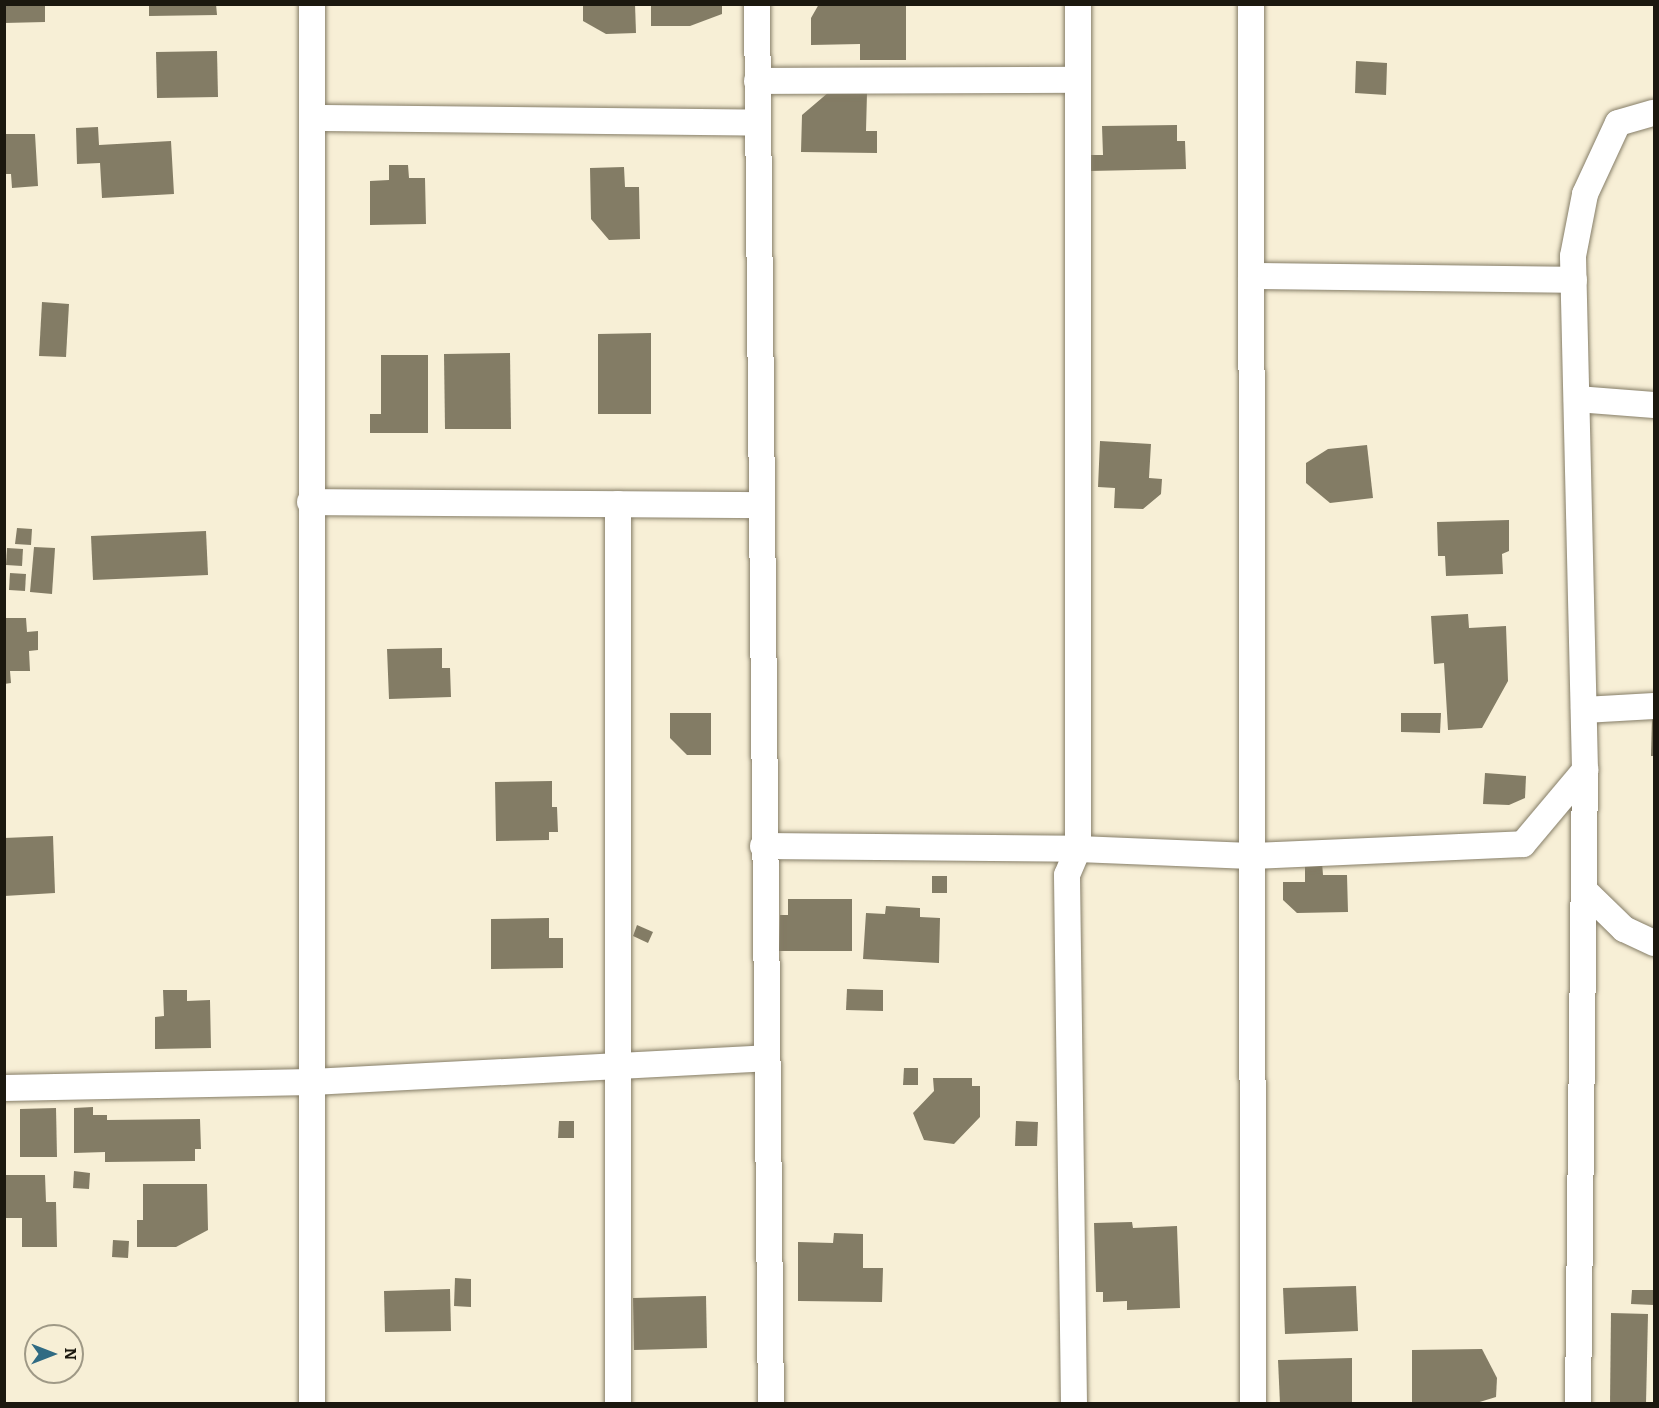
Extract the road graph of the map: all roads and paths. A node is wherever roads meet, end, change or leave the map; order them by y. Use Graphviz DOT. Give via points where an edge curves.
graph roads {
  1 [pos="312,4"];
  2 [pos="757,4"];
  3 [pos="1078,4"];
  4 [pos="1251,4"];
  5 [pos="1078,80"];
  6 [pos="757,81"];
  7 [pos="1654,113"];
  8 [pos="314,118"];
  9 [pos="757,123"];
  10 [pos="1251,276"];
  11 [pos="1574,280"];
  12 [pos="1577,399"];
  13 [pos="1654,405"];
  14 [pos="310,502"];
  15 [pos="618,504"];
  16 [pos="760,505"];
  17 [pos="1654,706"];
  18 [pos="1584,711"];
  19 [pos="1585,770"];
  20 [pos="763,846"];
  21 [pos="1078,849"];
  22 [pos="1251,856"];
  23 [pos="1584,890"];
  24 [pos="1654,943"];
  25 [pos="766,1058"];
  26 [pos="616,1063"];
  27 [pos="312,1082"];
  28 [pos="4,1088"];
  29 [pos="312,1404"];
  30 [pos="618,1404"];
  31 [pos="771,1404"];
  32 [pos="1074,1404"];
  33 [pos="1253,1404"];
  34 [pos="1578,1404"];
  1 -- 8 [label="street"];
  2 -- 6 [label="street"];
  3 -- 5 [label="street"];
  4 -- 10 [label="street"];
  5 -- 6 [label="street"];
  5 -- 21 [label="street"];
  6 -- 9 [label="street"];
  7 -- 11 [label="street" via="1618,123 1585,194 1574,256"];
  8 -- 9 [label="street"];
  8 -- 14 [label="street"];
  9 -- 16 [label="street"];
  10 -- 11 [label="street"];
  10 -- 22 [label="street"];
  11 -- 12 [label="street"];
  12 -- 13 [label="street"];
  12 -- 18 [label="street"];
  14 -- 15 [label="street"];
  14 -- 27 [label="street"];
  15 -- 16 [label="street"];
  15 -- 26 [label="street"];
  16 -- 20 [label="street"];
  17 -- 18 [label="street"];
  18 -- 19 [label="street"];
  19 -- 22 [label="street" via="1523,844"];
  19 -- 23 [label="street"];
  20 -- 21 [label="street"];
  20 -- 25 [label="street"];
  21 -- 22 [label="street"];
  21 -- 32 [label="street" via="1067,875"];
  22 -- 33 [label="street"];
  23 -- 24 [label="street" via="1624,929"];
  23 -- 34 [label="street"];
  25 -- 26 [label="street"];
  25 -- 31 [label="street"];
  26 -- 27 [label="street"];
  26 -- 30 [label="street"];
  27 -- 28 [label="street"];
  27 -- 29 [label="street"];
}
